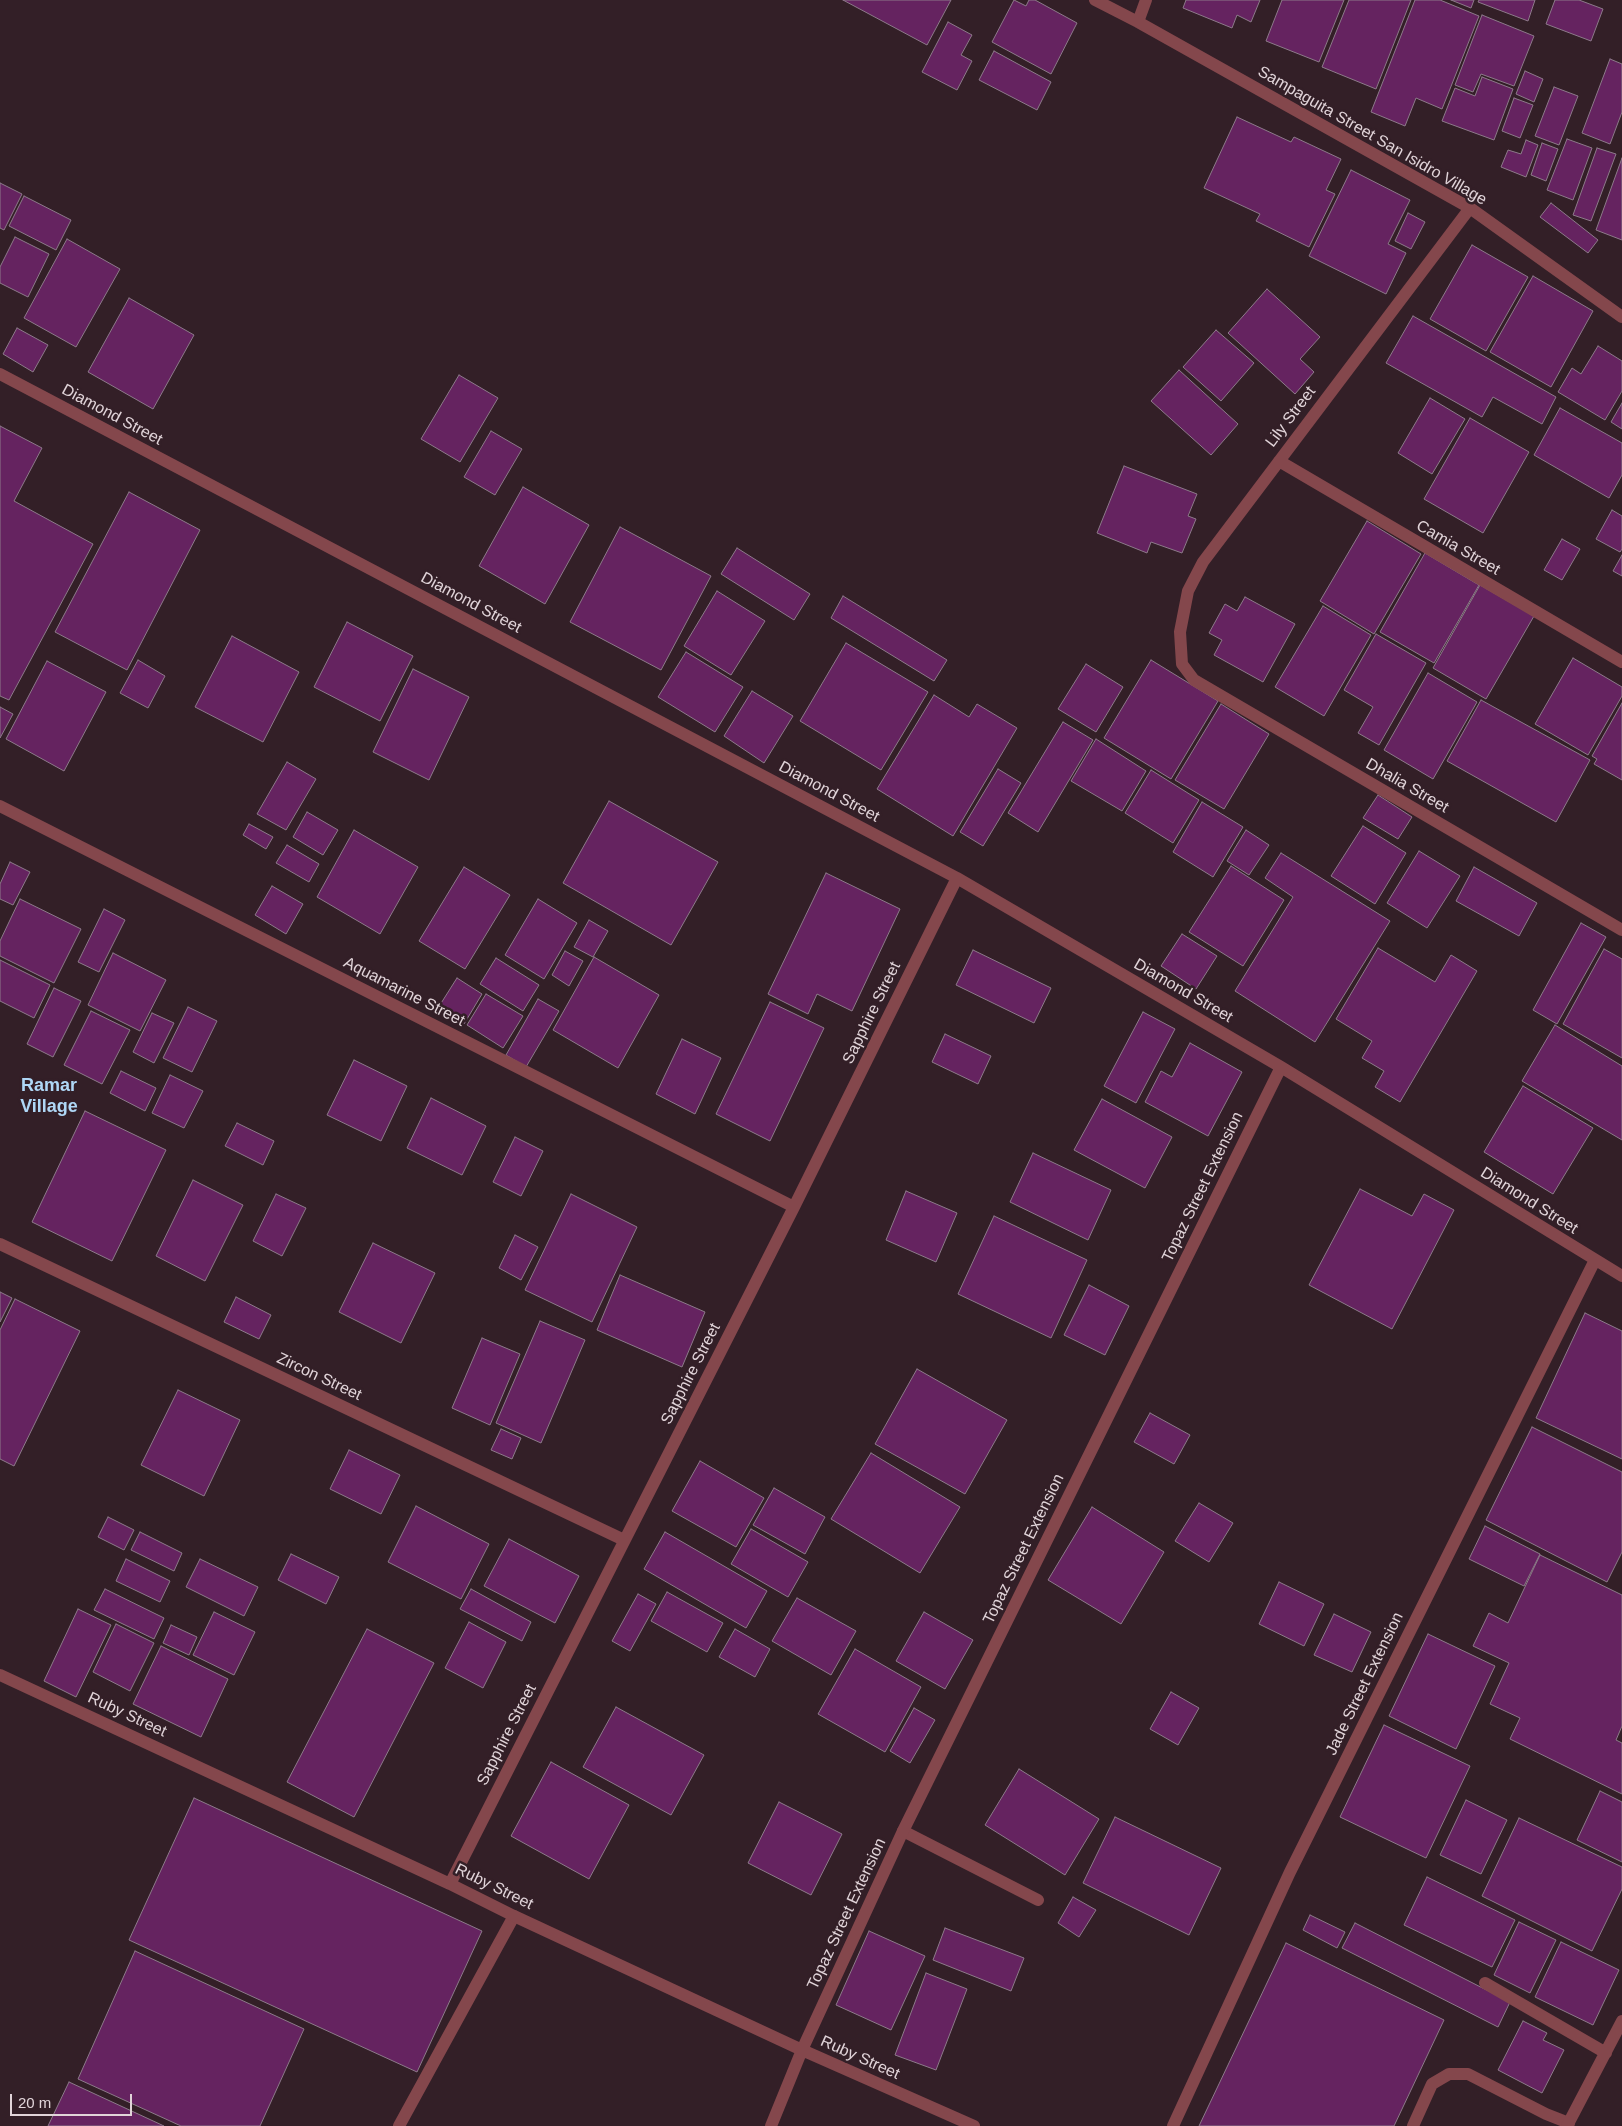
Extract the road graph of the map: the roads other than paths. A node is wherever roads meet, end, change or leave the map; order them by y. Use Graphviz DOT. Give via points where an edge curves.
graph roads {
  1 [pos="1095,0"];
  2 [pos="1146,0"];
  3 [pos="1138,22"];
  4 [pos="1470,208"];
  5 [pos="1622,317"];
  6 [pos="0,374"];
  7 [pos="1278,461"];
  8 [pos="1622,662"];
  9 [pos="1182,664"];
  10 [pos="0,806"];
  11 [pos="957,878"];
  12 [pos="1622,930"];
  13 [pos="1281,1067"];
  14 [pos="794,1207"];
  15 [pos="0,1244"];
  16 [pos="1595,1260"];
  17 [pos="1622,1276"];
  18 [pos="624,1540"];
  19 [pos="0,1674"];
  20 [pos="903,1831"];
  21 [pos="450,1884"];
  22 [pos="1038,1900"];
  23 [pos="514,1916"];
  24 [pos="1485,1983"];
  25 [pos="1622,2021"];
  26 [pos="802,2050"];
  27 [pos="1606,2053"];
  28 [pos="1568,2125"];
  29 [pos="399,2126"];
  30 [pos="771,2126"];
  31 [pos="974,2126"];
  32 [pos="1173,2126"];
  33 [pos="1413,2126"];
  1 -- 3 [label="street, Sampaguita Street San Isidro Village"];
  2 -- 3 [label="street"];
  3 -- 4 [label="street, Sampaguita Street San Isidro Village"];
  4 -- 5 [label="street, Sampaguita Street San Isidro Village"];
  4 -- 7 [label="street, Lily Street"];
  6 -- 11 [label="street, Diamond Street"];
  7 -- 8 [label="street, Camia Street"];
  7 -- 9 [label="street, Lily Street" via="1203,562 1188,592 1180,632"];
  9 -- 12 [label="street, Dhalia Street" via="1194,680"];
  10 -- 14 [label="street, Aquamarine Street"];
  11 -- 13 [label="street, Diamond Street"];
  11 -- 14 [label="street, Sapphire Street"];
  13 -- 16 [label="street, Diamond Street"];
  13 -- 20 [label="street, Topaz Street Extension"];
  14 -- 18 [label="street, Sapphire Street"];
  15 -- 18 [label="street, Zircon Street"];
  16 -- 17 [label="street, Diamond Street"];
  16 -- 32 [label="street, Jade Street Extension" via="1290,1872"];
  18 -- 21 [label="street, Sapphire Street"];
  19 -- 21 [label="street, Ruby Street"];
  20 -- 22 [label="street"];
  20 -- 26 [label="street, Topaz Street Extension"];
  21 -- 23 [label="street, Ruby Street"];
  23 -- 26 [label="street, Ruby Street"];
  23 -- 29 [label="street"];
  24 -- 27 [label="street"];
  25 -- 27 [label="street"];
  26 -- 30 [label="street, Topaz Street Extension"];
  26 -- 31 [label="street, Ruby Street"];
  27 -- 28 [label="street"];
  28 -- 33 [label="street" via="1468,2074 1449,2074 1432,2084"];
}
